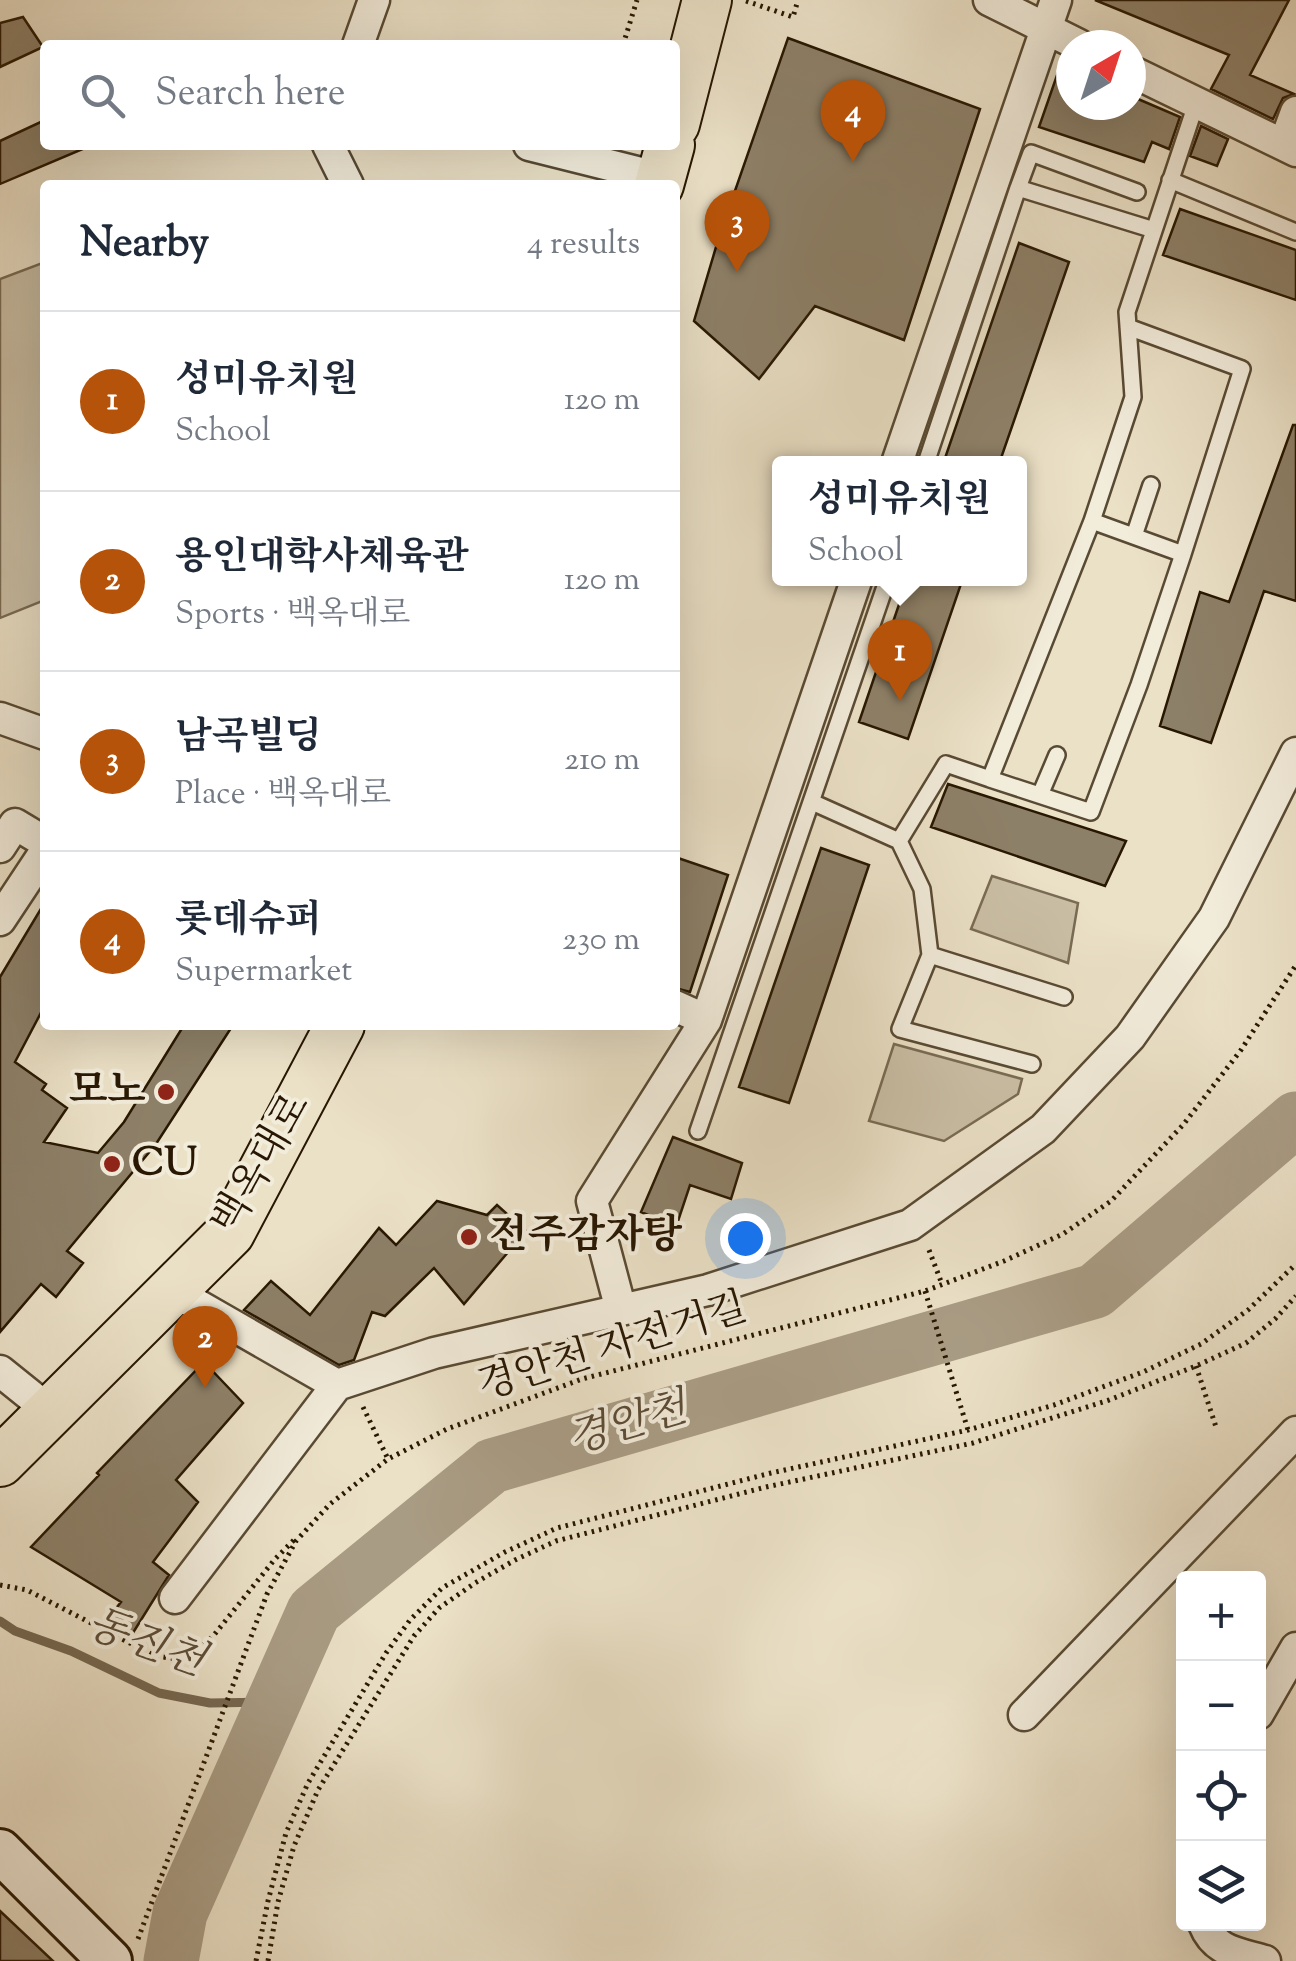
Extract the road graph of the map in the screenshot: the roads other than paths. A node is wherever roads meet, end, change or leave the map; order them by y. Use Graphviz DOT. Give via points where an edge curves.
graph roads {
  1 [pos="374,0"];
  2 [pos="707,0"];
  3 [pos="989,0"];
  4 [pos="1051,14"];
  5 [pos="360,40"];
  6 [pos="1146,79"];
  7 [pos="1196,104"];
  8 [pos="680,105"];
  9 [pos="1296,112"];
  10 [pos="1290,148"];
  11 [pos="330,150"];
  12 [pos="552,150"];
  13 [pos="660,173"];
  14 [pos="346,180"];
  15 [pos="1170,180"];
  16 [pos="1018,188"];
  17 [pos="1137,192"];
  18 [pos="1154,230"];
  19 [pos="1296,232"];
  20 [pos="1128,327"];
  21 [pos="900,456"];
  22 [pos="929,456"];
  23 [pos="1151,485"];
  24 [pos="1092,521"];
  25 [pos="1134,536"];
  26 [pos="1183,554"];
  27 [pos="854,586"];
  28 [pos="885,586"];
  29 [pos="0,718"];
  30 [pos="40,732"];
  31 [pos="1296,753"];
  32 [pos="1057,755"];
  33 [pos="990,779"];
  34 [pos="1040,795"];
  35 [pos="812,802"];
  36 [pos="40,839"];
  37 [pos="899,841"];
  38 [pos="0,847"];
  39 [pos="40,860"];
  40 [pos="0,920"];
  41 [pos="930,955"];
  42 [pos="1064,997"];
  43 [pos="680,1008"];
  44 [pos="706,1020"];
  45 [pos="337,1030"];
  46 [pos="1032,1064"];
  47 [pos="698,1131"];
  48 [pos="173,1291"];
  49 [pos="620,1310"];
  50 [pos="0,1371"];
  51 [pos="344,1383"];
  52 [pos="51,1412"];
  53 [pos="1296,1432"];
  54 [pos="0,1462"];
  55 [pos="174,1598"];
  56 [pos="1296,1648"];
  57 [pos="1266,1700"];
  58 [pos="1024,1715"];
  59 [pos="0,1851"];
  60 [pos="1207,1931"];
  61 [pos="123,1952"];
  62 [pos="1265,1961"];
  1 -- 5 [label="street"];
  2 -- 8 [label="main road"];
  3 -- 4 [label="street"];
  4 -- 21 [label="street"];
  6 -- 7 [label="street"];
  7 -- 10 [label="street"];
  7 -- 15 [label="lane"];
  9 -- 10 [label="street"];
  11 -- 14 [label="street"];
  12 -- 13 [label="street"];
  15 -- 18 [label="lane"];
  15 -- 19 [label="lane"];
  16 -- 17 [label="lane" via="1031,154"];
  16 -- 18 [label="lane"];
  16 -- 22 [label="lane"];
  18 -- 20 [label="lane"];
  20 -- 24 [label="lane" via="1133,397"];
  20 -- 26 [label="lane" via="1242,368"];
  23 -- 25 [label="lane"];
  24 -- 25 [label="lane"];
  24 -- 33 [label="lane"];
  25 -- 26 [label="lane"];
  26 -- 34 [label="lane" via="1091,812"];
  27 -- 44 [label="street"];
  28 -- 35 [label="lane"];
  29 -- 30 [label="street"];
  31 -- 49 [label="street" via="1214,918 1130,1037 1043,1128 910,1225 708,1290"];
  32 -- 34 [label="lane"];
  33 -- 34 [label="lane"];
  33 -- 37 [label="lane" via="946,764"];
  35 -- 37 [label="lane"];
  35 -- 47 [label="lane"];
  36 -- 38 [label="street" via="15,824"];
  37 -- 41 [label="lane" via="922,888"];
  39 -- 40 [label="street"];
  41 -- 42 [label="lane"];
  41 -- 46 [label="lane" via="900,1028"];
  43 -- 44 [label="street"];
  44 -- 49 [label="street" via="592,1201"];
  45 -- 48 [label="main road, 백옥대로" via="230,1234"];
  48 -- 51 [label="street"];
  48 -- 52 [label="main road, 백옥대로"];
  49 -- 51 [label="street" via="434,1353"];
  50 -- 52 [label="street"];
  51 -- 55 [label="street"];
  52 -- 54 [label="main road, 백옥대로"];
  53 -- 58 [label="street"];
  56 -- 57 [label="street"];
  59 -- 61 [label="street" via="58,1911"];
  60 -- 62 [label="street" via="1223,1949"];
}
